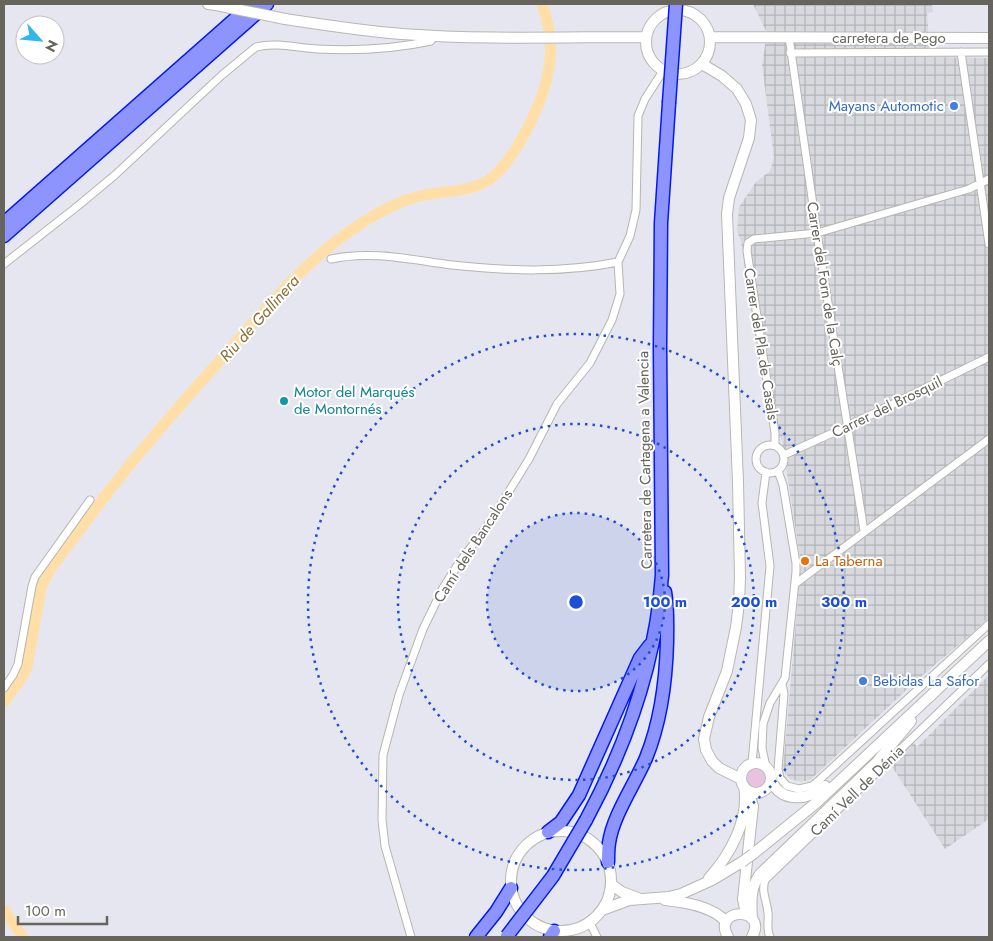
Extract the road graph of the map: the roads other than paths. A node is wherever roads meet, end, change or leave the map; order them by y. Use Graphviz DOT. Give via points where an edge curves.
graph roads {
  1 [pos="252,4"];
  2 [pos="266,4"];
  3 [pos="676,4"];
  4 [pos="212,5"];
  5 [pos="434,36"];
  6 [pos="646,37"];
  7 [pos="789,37"];
  8 [pos="710,38"];
  9 [pos="989,38"];
  10 [pos="961,52"];
  11 [pos="989,52"];
  12 [pos="790,53"];
  13 [pos="702,64"];
  14 [pos="663,71"];
  15 [pos="989,180"];
  16 [pos="980,183"];
  17 [pos="4,223"];
  18 [pos="817,233"];
  19 [pos="4,236"];
  20 [pos="989,244"];
  21 [pos="331,260"];
  22 [pos="618,262"];
  23 [pos="4,264"];
  24 [pos="989,357"];
  25 [pos="848,426"];
  26 [pos="989,439"];
  27 [pos="775,446"];
  28 [pos="784,455"];
  29 [pos="778,471"];
  30 [pos="766,472"];
  31 [pos="90,500"];
  32 [pos="864,531"];
  33 [pos="662,574"];
  34 [pos="795,584"];
  35 [pos="989,624"];
  36 [pos="654,639"];
  37 [pos="989,641"];
  38 [pos="989,664"];
  39 [pos="782,684"];
  40 [pos="4,688"];
  41 [pos="923,703"];
  42 [pos="766,766"];
  43 [pos="746,777"];
  44 [pos="771,780"];
  45 [pos="760,792"];
  46 [pos="753,806"];
  47 [pos="548,832"];
  48 [pos="608,862"];
  49 [pos="612,884"];
  50 [pos="699,886"];
  51 [pos="511,888"];
  52 [pos="639,898"];
  53 [pos="651,898"];
  54 [pos="602,910"];
  55 [pos="747,917"];
  56 [pos="726,922"];
  57 [pos="590,923"];
  58 [pos="768,924"];
  59 [pos="552,934"];
  60 [pos="767,936"];
  61 [pos="411,937"];
  62 [pos="476,937"];
  63 [pos="506,937"];
  64 [pos="597,937"];
  65 [pos="728,937"];
  66 [pos="752,937"];
  1 -- 17 [label="highway"];
  2 -- 19 [label="highway"];
  3 -- 33 [label="highway, Carretera de Cartagena a Valencia, bridge" via="661,223"];
  4 -- 5 [label="main road, bridge" via="366,31"];
  5 -- 6 [label="main road"];
  5 -- 23 [label="street" via="431,41 355,50 256,47 114,175"];
  6 -- 8 [label="main road" via="654,20 661,14 678,10 688,11 703,21"];
  6 -- 14 [label="main road" via="650,58"];
  7 -- 8 [label="main road, carretera de Pego"];
  7 -- 9 [label="main road, carretera de Pego"];
  7 -- 12 [label="street, Carrer del Forn de la Calç"];
  8 -- 13 [label="main road" via="708,56"];
  10 -- 11 [label="street"];
  10 -- 12 [label="street"];
  10 -- 16 [label="street"];
  12 -- 18 [label="street, Carrer del Forn de la Calç"];
  13 -- 14 [label="main road" via="688,73"];
  13 -- 43 [label="main road" via="736,88 751,120 749,138 729,198 727,214 738,482 739,603 727,671 704,739 706,750 719,768 739,772"];
  14 -- 22 [label="street" via="638,116 636,210 630,236"];
  15 -- 16 [label="street"];
  16 -- 18 [label="street" via="969,189"];
  16 -- 20 [label="street"];
  18 -- 25 [label="street, Carrer del Forn de la Calç"];
  18 -- 27 [label="street, Carrer del Pla de Casals" via="754,239 748,243"];
  21 -- 22 [label="street" via="350,255 379,255 504,270 570,270"];
  22 -- 61 [label="street, Camí dels Bancalons" via="620,294 612,320 590,363 557,404 529,459 490,522 443,588 423,629 399,695 383,755 382,820 385,846"];
  24 -- 25 [label="street, Carrer del Brosquil"];
  25 -- 28 [label="street, Carrer del Brosquil"];
  25 -- 32 [label="street, Carrer del Forn de la Calç"];
  26 -- 32 [label="street"];
  27 -- 28 [label="street"];
  27 -- 30 [label="street" via="765,446 758,453 759,466"];
  28 -- 29 [label="street" via="783,465"];
  29 -- 30 [label="street"];
  29 -- 34 [label="street" via="796,563"];
  30 -- 43 [label="street" via="762,511 770,566"];
  31 -- 40 [label="street" via="36,577 18,664"];
  32 -- 34 [label="street"];
  33 -- 36 [label="highway, Carretera de Cartagena a Valencia"];
  33 -- 48 [label="highway" via="668,607 662,705 646,758 612,829"];
  34 -- 39 [label="street"];
  35 -- 39 [label="street" via="817,782 806,788 787,786 781,780 778,768"];
  36 -- 47 [label="highway" via="640,658 579,794 561,822"];
  36 -- 63 [label="highway, Carretera de Cartagena a Valencia, bridge" via="622,747 602,792 554,876"];
  37 -- 41 [label="main road"];
  38 -- 58 [label="street, Camí Vell de Dénia" via="770,874 763,889"];
  39 -- 42 [label="street" via="764,718 762,748"];
  41 -- 44 [label="main road" via="814,795 804,798 791,796 777,789"];
  41 -- 50 [label="main road, bridge" via="822,797 753,854"];
  41 -- 55 [label="main road" via="877,762 760,874"];
  42 -- 43 [label="main road" via="760,763"];
  42 -- 44 [label="main road"];
  43 -- 45 [label="main road" via="755,792"];
  43 -- 46 [label="main road"];
  43 -- 50 [label="main road" via="743,812 734,840 719,866"];
  44 -- 45 [label="main road"];
  45 -- 46 [label="main road"];
  46 -- 55 [label="main road" via="743,899"];
  47 -- 48 [label="main road" via="563,831 583,836 600,849"];
  47 -- 51 [label="main road" via="520,851 512,869"];
  48 -- 49 [label="main road"];
  49 -- 52 [label="main road"];
  49 -- 54 [label="main road"];
  50 -- 53 [label="main road" via="670,897"];
  51 -- 59 [label="main road" via="517,906 529,920"];
  51 -- 62 [label="highway"];
  52 -- 53 [label="main road"];
  52 -- 54 [label="main road"];
  53 -- 56 [label="main road" via="708,910"];
  54 -- 57 [label="main road"];
  55 -- 56 [label="main road" via="731,917"];
  55 -- 58 [label="street"];
  55 -- 66 [label="main road" via="755,929"];
  56 -- 65 [label="main road"];
  57 -- 59 [label="main road"];
  57 -- 64 [label="street"];
  58 -- 60 [label="street, Camí Vell de Dénia"];
}
